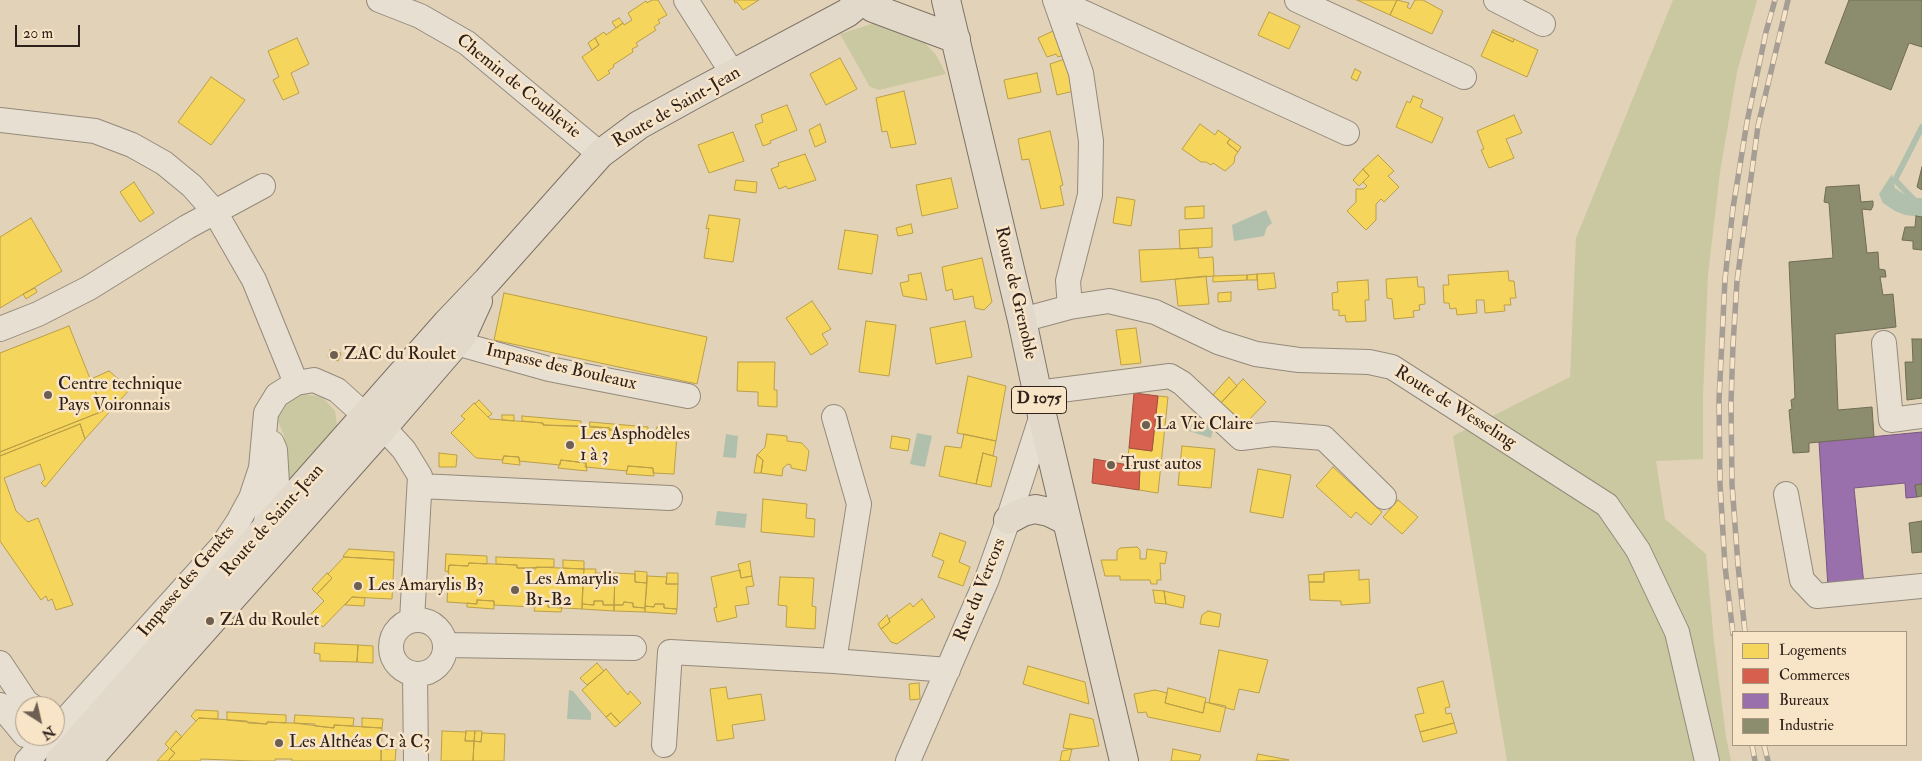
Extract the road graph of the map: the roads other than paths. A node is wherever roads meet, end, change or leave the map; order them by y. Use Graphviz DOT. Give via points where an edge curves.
graph roads {
  1 [pos="379,0"];
  2 [pos="686,0"];
  3 [pos="901,0"];
  4 [pos="946,0"];
  5 [pos="1055,0"];
  6 [pos="1297,0"];
  7 [pos="1496,0"];
  8 [pos="856,6"];
  9 [pos="1544,24"];
  10 [pos="956,38"];
  11 [pos="733,74"];
  12 [pos="1464,77"];
  13 [pos="0,120"];
  14 [pos="1347,133"];
  15 [pos="600,154"];
  16 [pos="263,186"];
  17 [pos="215,212"];
  18 [pos="1070,307"];
  19 [pos="1022,320"];
  20 [pos="0,329"];
  21 [pos="451,333"];
  22 [pos="1884,343"];
  23 [pos="296,383"];
  24 [pos="688,396"];
  25 [pos="1040,404"];
  26 [pos="1922,416"];
  27 [pos="834,417"];
  28 [pos="374,423"];
  29 [pos="264,428"];
  30 [pos="1057,479"];
  31 [pos="420,486"];
  32 [pos="1786,494"];
  33 [pos="1384,497"];
  34 [pos="670,498"];
  35 [pos="1010,514"];
  36 [pos="1067,521"];
  37 [pos="263,532"];
  38 [pos="1922,586"];
  39 [pos="412,620"];
  40 [pos="446,645"];
  41 [pos="634,648"];
  42 [pos="834,661"];
  43 [pos="0,663"];
  44 [pos="948,670"];
  45 [pos="416,674"];
  46 [pos="22,696"];
  47 [pos="0,705"];
  48 [pos="15,716"];
  49 [pos="65,716"];
  50 [pos="65,719"];
  51 [pos="664,745"];
  52 [pos="87,761"];
  53 [pos="416,761"];
  54 [pos="908,761"];
  55 [pos="1124,761"];
  56 [pos="1707,761"];
  1 -- 15 [label="street, Chemin de Coublevie" via="420,16 467,43"];
  2 -- 11 [label="street"];
  3 -- 8 [label="main road, Route de Saint-Jean"];
  4 -- 10 [label="main road, Route de Grenoble / D 1075"];
  5 -- 14 [label="street"];
  5 -- 18 [label="street" via="1081,73 1091,141 1090,196 1068,281"];
  6 -- 12 [label="street"];
  7 -- 9 [label="street"];
  8 -- 10 [label="main road"];
  8 -- 11 [label="main road, Route de Saint-Jean"];
  10 -- 19 [label="main road, Route de Grenoble / D 1075"];
  11 -- 15 [label="main road, Route de Saint-Jean" via="639,126"];
  13 -- 17 [label="street" via="95,131 132,144 164,163 192,186"];
  15 -- 21 [label="main road, Route de Saint-Jean" via="488,281 462,336"];
  16 -- 17 [label="street"];
  17 -- 20 [label="street" via="90,288"];
  17 -- 23 [label="street" via="254,280"];
  18 -- 19 [label="street, Route de Wesseling"];
  18 -- 56 [label="street, Route de Wesseling" via="1109,301 1155,312 1218,342 1256,354 1299,360 1369,362 1392,367 1607,505 1638,550 1677,632"];
  19 -- 25 [label="main road, Route de Grenoble / D 1075"];
  21 -- 24 [label="street, Impasse des Bouleaux" via="550,369"];
  21 -- 28 [label="main road, Route de Saint-Jean"];
  22 -- 26 [label="street" via="1891,420"];
  23 -- 28 [label="street" via="314,380 336,389"];
  23 -- 29 [label="street, Impasse des Genêts" via="277,395 266,413"];
  25 -- 30 [label="main road, Route de Grenoble / D 1075"];
  25 -- 33 [label="street" via="1170,376 1182,383 1242,438 1273,434 1324,438"];
  25 -- 35 [label="street, Rue du Vercors"];
  27 -- 42 [label="street" via="859,504"];
  28 -- 31 [label="street" via="404,450 420,476"];
  28 -- 37 [label="main road, Route de Saint-Jean"];
  28 -- 52 [label="main road, Route de Saint-Jean"];
  29 -- 37 [label="street" via="275,450 277,483"];
  29 -- 49 [label="street, Impasse des Genêts" via="261,468 251,498 222,546"];
  30 -- 35 [label="main road"];
  30 -- 36 [label="main road, Route de Grenoble / D 1075"];
  31 -- 34 [label="street"];
  31 -- 39 [label="street"];
  32 -- 38 [label="street" via="1802,580 1816,596"];
  35 -- 36 [label="main road" via="1036,509"];
  35 -- 44 [label="street, Rue du Vercors" via="987,579"];
  36 -- 55 [label="main road, Route de Grenoble / D 1075"];
  37 -- 50 [label="main road, Route de Saint-Jean"];
  39 -- 40 [label="street" via="424,620 435,625"];
  39 -- 45 [label="street" via="395,632 391,642 396,663 404,671"];
  40 -- 41 [label="street"];
  40 -- 45 [label="street" via="444,657 437,667 428,673"];
  42 -- 44 [label="street"];
  42 -- 51 [label="street" via="670,652"];
  43 -- 46 [label="street"];
  44 -- 54 [label="street, Rue du Vercors"];
  45 -- 53 [label="street"];
  47 -- 48 [label="street"];
}
